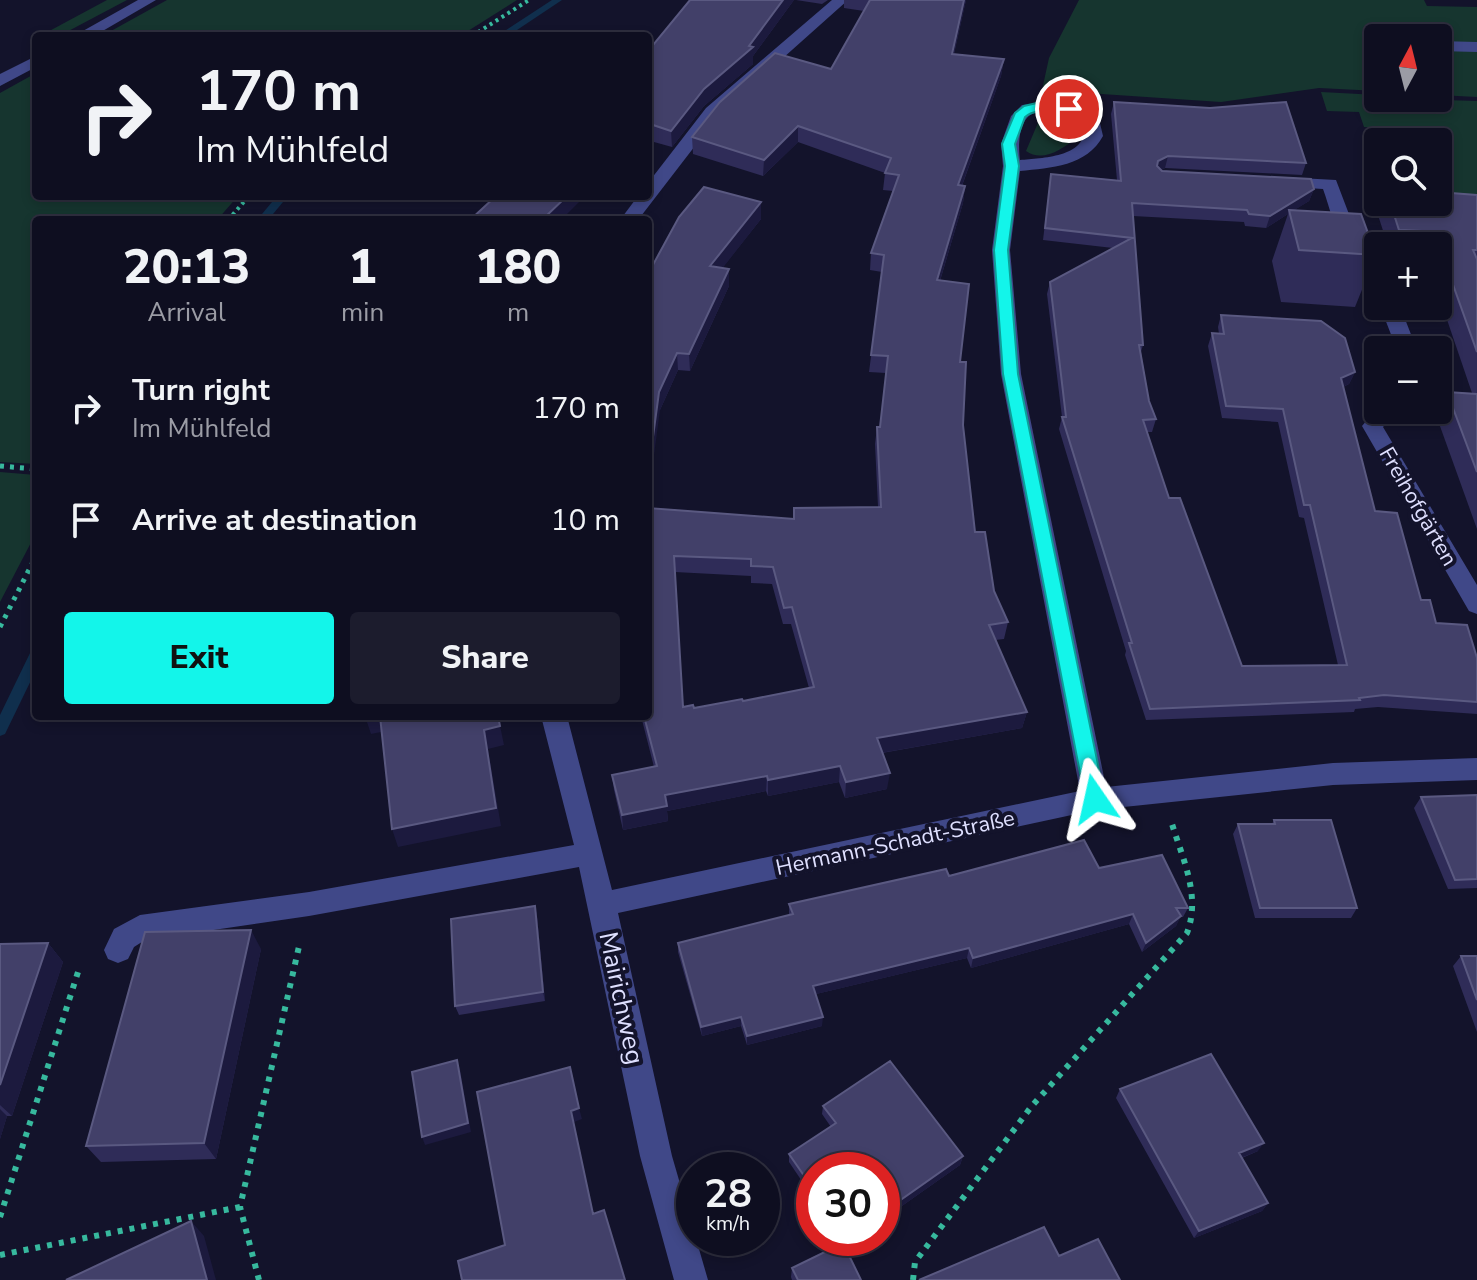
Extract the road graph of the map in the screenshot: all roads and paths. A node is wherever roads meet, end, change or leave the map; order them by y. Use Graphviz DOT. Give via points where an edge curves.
graph roads {
  1 [pos="149,0"];
  2 [pos="529,0"];
  3 [pos="841,0"];
  4 [pos="89,32"];
  5 [pos="478,32"];
  6 [pos="1452,46"];
  7 [pos="1477,47"];
  8 [pos="32,63"];
  9 [pos="0,81"];
  10 [pos="1012,166"];
  11 [pos="1255,181"];
  12 [pos="652,190"];
  13 [pos="246,200"];
  14 [pos="644,200"];
  15 [pos="232,216"];
  16 [pos="632,216"];
  17 [pos="1364,261"];
  18 [pos="1374,424"];
  19 [pos="0,466"];
  20 [pos="32,469"];
  21 [pos="32,564"];
  22 [pos="1477,605"];
  23 [pos="0,627"];
  24 [pos="555,720"];
  25 [pos="1477,769"];
  26 [pos="1163,793"];
  27 [pos="1095,799"];
  28 [pos="589,854"];
  29 [pos="309,904"];
  30 [pos="602,904"];
  31 [pos="118,950"];
  32 [pos="78,972"];
  33 [pos="240,1207"];
  34 [pos="0,1217"];
  35 [pos="0,1255"];
  36 [pos="259,1280"];
  37 [pos="691,1280"];
  38 [pos="913,1280"];
  1 -- 4 [label="street"];
  2 -- 5 [label="path"];
  3 -- 12 [label="street" via="712,112"];
  6 -- 7 [label="street"];
  8 -- 9 [label="street"];
  10 -- 10 [label="street" via="1077,154 1093,138 1093,123 1069,109 1028,108 1019,116 1009,144"];
  10 -- 27 [label="street" via="1001,250 1011,374"];
  11 -- 17 [label="street" via="1330,184 1355,253"];
  13 -- 15 [label="path"];
  14 -- 16 [label="street"];
  18 -- 22 [label="street, Freihofgärten"];
  19 -- 20 [label="path"];
  21 -- 23 [label="path"];
  24 -- 28 [label="street, Mairichweg"];
  25 -- 26 [label="street, Hermann-Schadt-Straße" via="1333,774"];
  26 -- 27 [label="street, Hermann-Schadt-Straße"];
  26 -- 38 [label="path" via="1195,918 1031,1107 915,1262"];
  27 -- 30 [label="street, Hermann-Schadt-Straße"];
  28 -- 29 [label="street"];
  28 -- 30 [label="street, Mairichweg"];
  29 -- 31 [label="street" via="140,928 124,938"];
  29 -- 33 [label="path"];
  30 -- 37 [label="street, Mairichweg" via="656,1156"];
  32 -- 34 [label="path"];
  33 -- 35 [label="path"];
  33 -- 36 [label="path"];
}
